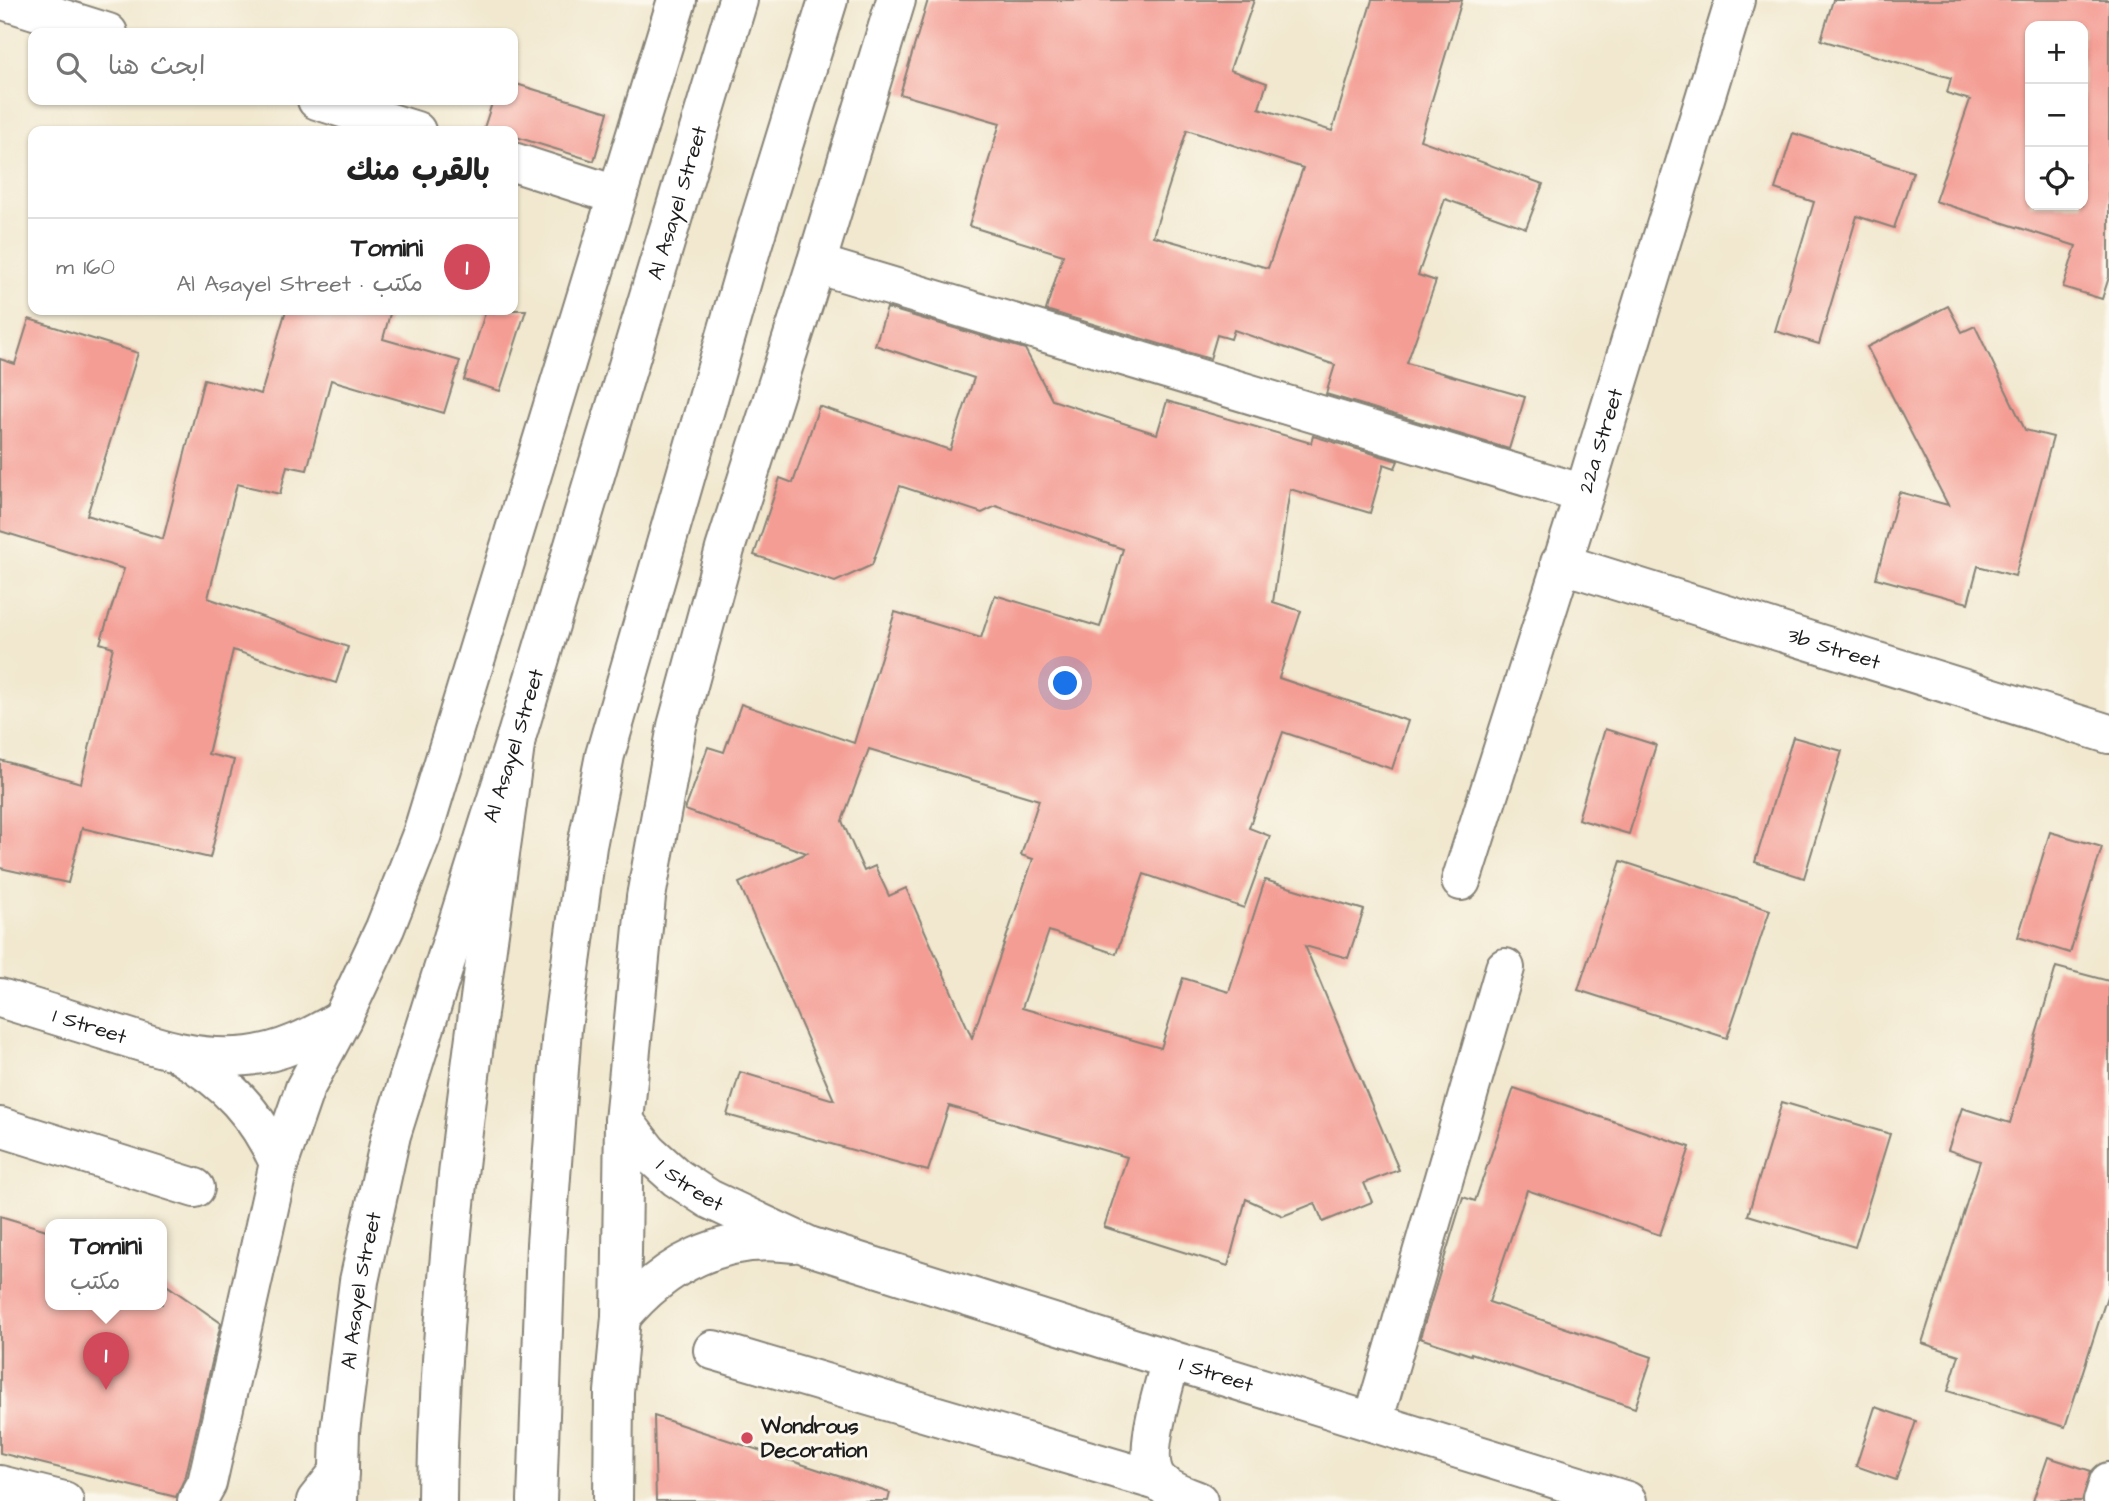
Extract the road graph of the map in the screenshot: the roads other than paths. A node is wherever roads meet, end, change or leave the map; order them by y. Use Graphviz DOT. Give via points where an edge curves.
graph roads {
  1 [pos="3,0"];
  2 [pos="677,0"];
  3 [pos="738,0"];
  4 [pos="828,0"];
  5 [pos="896,0"];
  6 [pos="1735,0"];
  7 [pos="92,28"];
  8 [pos="333,105"];
  9 [pos="400,126"];
  10 [pos="518,164"];
  11 [pos="616,195"];
  12 [pos="816,264"];
  13 [pos="1584,494"];
  14 [pos="668,537"];
  15 [pos="725,549"];
  16 [pos="1560,563"];
  17 [pos="2109,734"];
  18 [pos="516,738"];
  19 [pos="1461,881"];
  20 [pos="1505,968"];
  21 [pos="0,998"];
  22 [pos="342,1019"];
  23 [pos="180,1054"];
  24 [pos="624,1121"];
  25 [pos="0,1127"];
  26 [pos="279,1163"];
  27 [pos="195,1188"];
  28 [pos="808,1246"];
  29 [pos="621,1317"];
  30 [pos="713,1350"];
  31 [pos="1171,1360"];
  32 [pos="1373,1422"];
  33 [pos="1158,1481"];
  34 [pos="2109,1482"];
  35 [pos="0,1485"];
  36 [pos="339,1486"];
  37 [pos="64,1501"];
  38 [pos="197,1501"];
  39 [pos="316,1501"];
  40 [pos="437,1501"];
  41 [pos="537,1501"];
  42 [pos="613,1501"];
  43 [pos="1198,1501"];
  44 [pos="1628,1501"];
  45 [pos="2103,1501"];
  1 -- 7 [label="street"];
  2 -- 11 [label="street"];
  3 -- 18 [label="street, Al Asayel Street"];
  4 -- 14 [label="street"];
  5 -- 12 [label="street"];
  6 -- 13 [label="street, 22a Street"];
  8 -- 9 [label="street"];
  10 -- 11 [label="street"];
  11 -- 22 [label="street" via="422,834"];
  12 -- 13 [label="street"];
  12 -- 15 [label="street"];
  13 -- 16 [label="street, 22a Street"];
  14 -- 15 [label="street"];
  14 -- 41 [label="street" via="606,755 574,936 562,1028 546,1244"];
  15 -- 24 [label="street" via="677,726 646,897"];
  16 -- 17 [label="street, 3b Street"];
  16 -- 19 [label="street, 22a Street"];
  18 -- 36 [label="street, Al Asayel Street" via="391,1135 359,1281 340,1430"];
  18 -- 40 [label="street" via="453,1213 442,1342"];
  20 -- 32 [label="street"];
  21 -- 23 [label="street, 1 Street"];
  22 -- 23 [label="street, 1 Street" via="281,1049 248,1056"];
  22 -- 26 [label="street" via="305,1088"];
  23 -- 26 [label="street, 1 Street" via="229,1088 266,1136"];
  24 -- 28 [label="street, 1 Street" via="648,1152 677,1178 709,1199"];
  24 -- 29 [label="street"];
  25 -- 27 [label="street"];
  26 -- 38 [label="street" via="207,1483"];
  28 -- 29 [label="street, 1 Street" via="778,1241 718,1248 663,1275"];
  28 -- 31 [label="street, 1 Street"];
  29 -- 42 [label="street" via="614,1392"];
  30 -- 33 [label="street"];
  31 -- 32 [label="street, 1 Street"];
  31 -- 33 [label="street" via="1153,1433 1153,1468"];
  32 -- 44 [label="street, 1 Street"];
  33 -- 43 [label="street"];
  34 -- 45 [label="street"];
  35 -- 37 [label="street"];
  36 -- 39 [label="street"];
}
